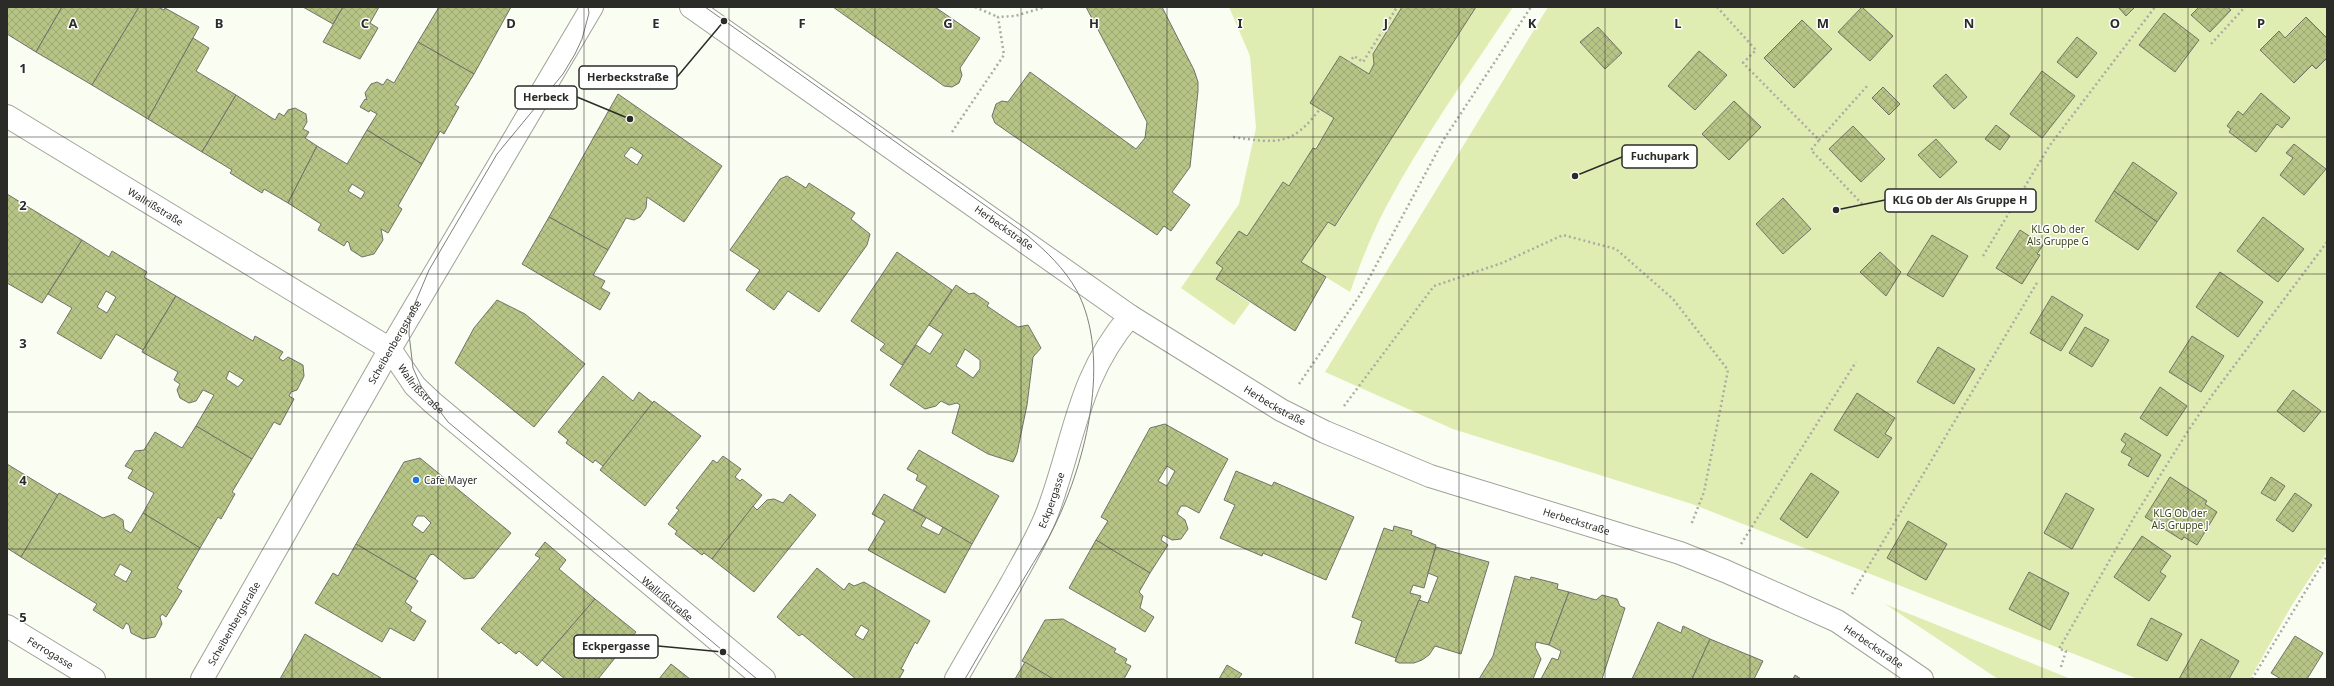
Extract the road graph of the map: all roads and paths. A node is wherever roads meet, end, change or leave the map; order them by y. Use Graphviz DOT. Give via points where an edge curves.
graph roads {
  1 [pos="592,7"];
  2 [pos="691,7"];
  3 [pos="975,7"];
  4 [pos="1045,7"];
  5 [pos="1397,7"];
  6 [pos="1531,7"];
  7 [pos="1716,7"];
  8 [pos="2155,7"];
  9 [pos="2245,7"];
  10 [pos="998,17"];
  11 [pos="2211,44"];
  12 [pos="1350,63"];
  13 [pos="1868,85"];
  14 [pos="1320,109"];
  15 [pos="7,116"];
  16 [pos="952,132"];
  17 [pos="1233,137"];
  18 [pos="1819,140"];
  19 [pos="1863,205"];
  20 [pos="2327,242"];
  21 [pos="1983,256"];
  22 [pos="2038,281"];
  23 [pos="1130,316"];
  24 [pos="390,349"];
  25 [pos="1856,362"];
  26 [pos="1281,410"];
  27 [pos="1325,432"];
  28 [pos="1680,553"];
  29 [pos="2327,556"];
  30 [pos="1725,571"];
  31 [pos="1850,596"];
  32 [pos="7,626"];
  33 [pos="2061,667"];
  34 [pos="94,679"];
  35 [pos="202,679"];
  36 [pos="764,679"];
  37 [pos="956,679"];
  38 [pos="1922,679"];
  39 [pos="2252,679"];
  1 -- 24 [label="street, Scheibenbergstraße"];
  2 -- 23 [label="street, Herbeckstraße"];
  3 -- 10 [label="path"];
  4 -- 10 [label="path" via="1016,16"];
  5 -- 12 [label="path" via="1363,62 1354,56"];
  6 -- 26 [label="path" via="1444,139 1360,295"];
  7 -- 18 [label="path" via="1756,50 1743,63"];
  8 -- 21 [label="path" via="2050,145"];
  9 -- 11 [label="path"];
  10 -- 16 [label="path" via="1004,55"];
  13 -- 18 [label="path"];
  14 -- 17 [label="path" via="1299,133 1285,139 1266,141"];
  15 -- 24 [label="street, Wallrißstraße"];
  18 -- 19 [label="path" via="1811,150"];
  20 -- 33 [label="path" via="2213,394 2140,507 2059,649 2066,651"];
  22 -- 31 [label="path"];
  23 -- 26 [label="street, Herbeckstraße"];
  23 -- 37 [label="street, Eckpergasse" via="1112,336 1093,373 1080,404 1049,508 1040,528"];
  24 -- 35 [label="street, Scheibenbergstraße"];
  24 -- 36 [label="street, Wallrißstraße" via="415,386 433,403"];
  25 -- 30 [label="path"];
  26 -- 27 [label="street, Herbeckstraße"];
  27 -- 28 [label="street, Herbeckstraße" via="1430,476"];
  27 -- 28 [label="path" via="1434,286 1502,263 1563,235 1616,249 1673,299 1728,370 1704,492"];
  28 -- 30 [label="street, Herbeckstraße"];
  29 -- 39 [label="path"];
  30 -- 38 [label="street, Herbeckstraße" via="1837,621"];
  32 -- 34 [label="street, Ferrogasse"];
}
